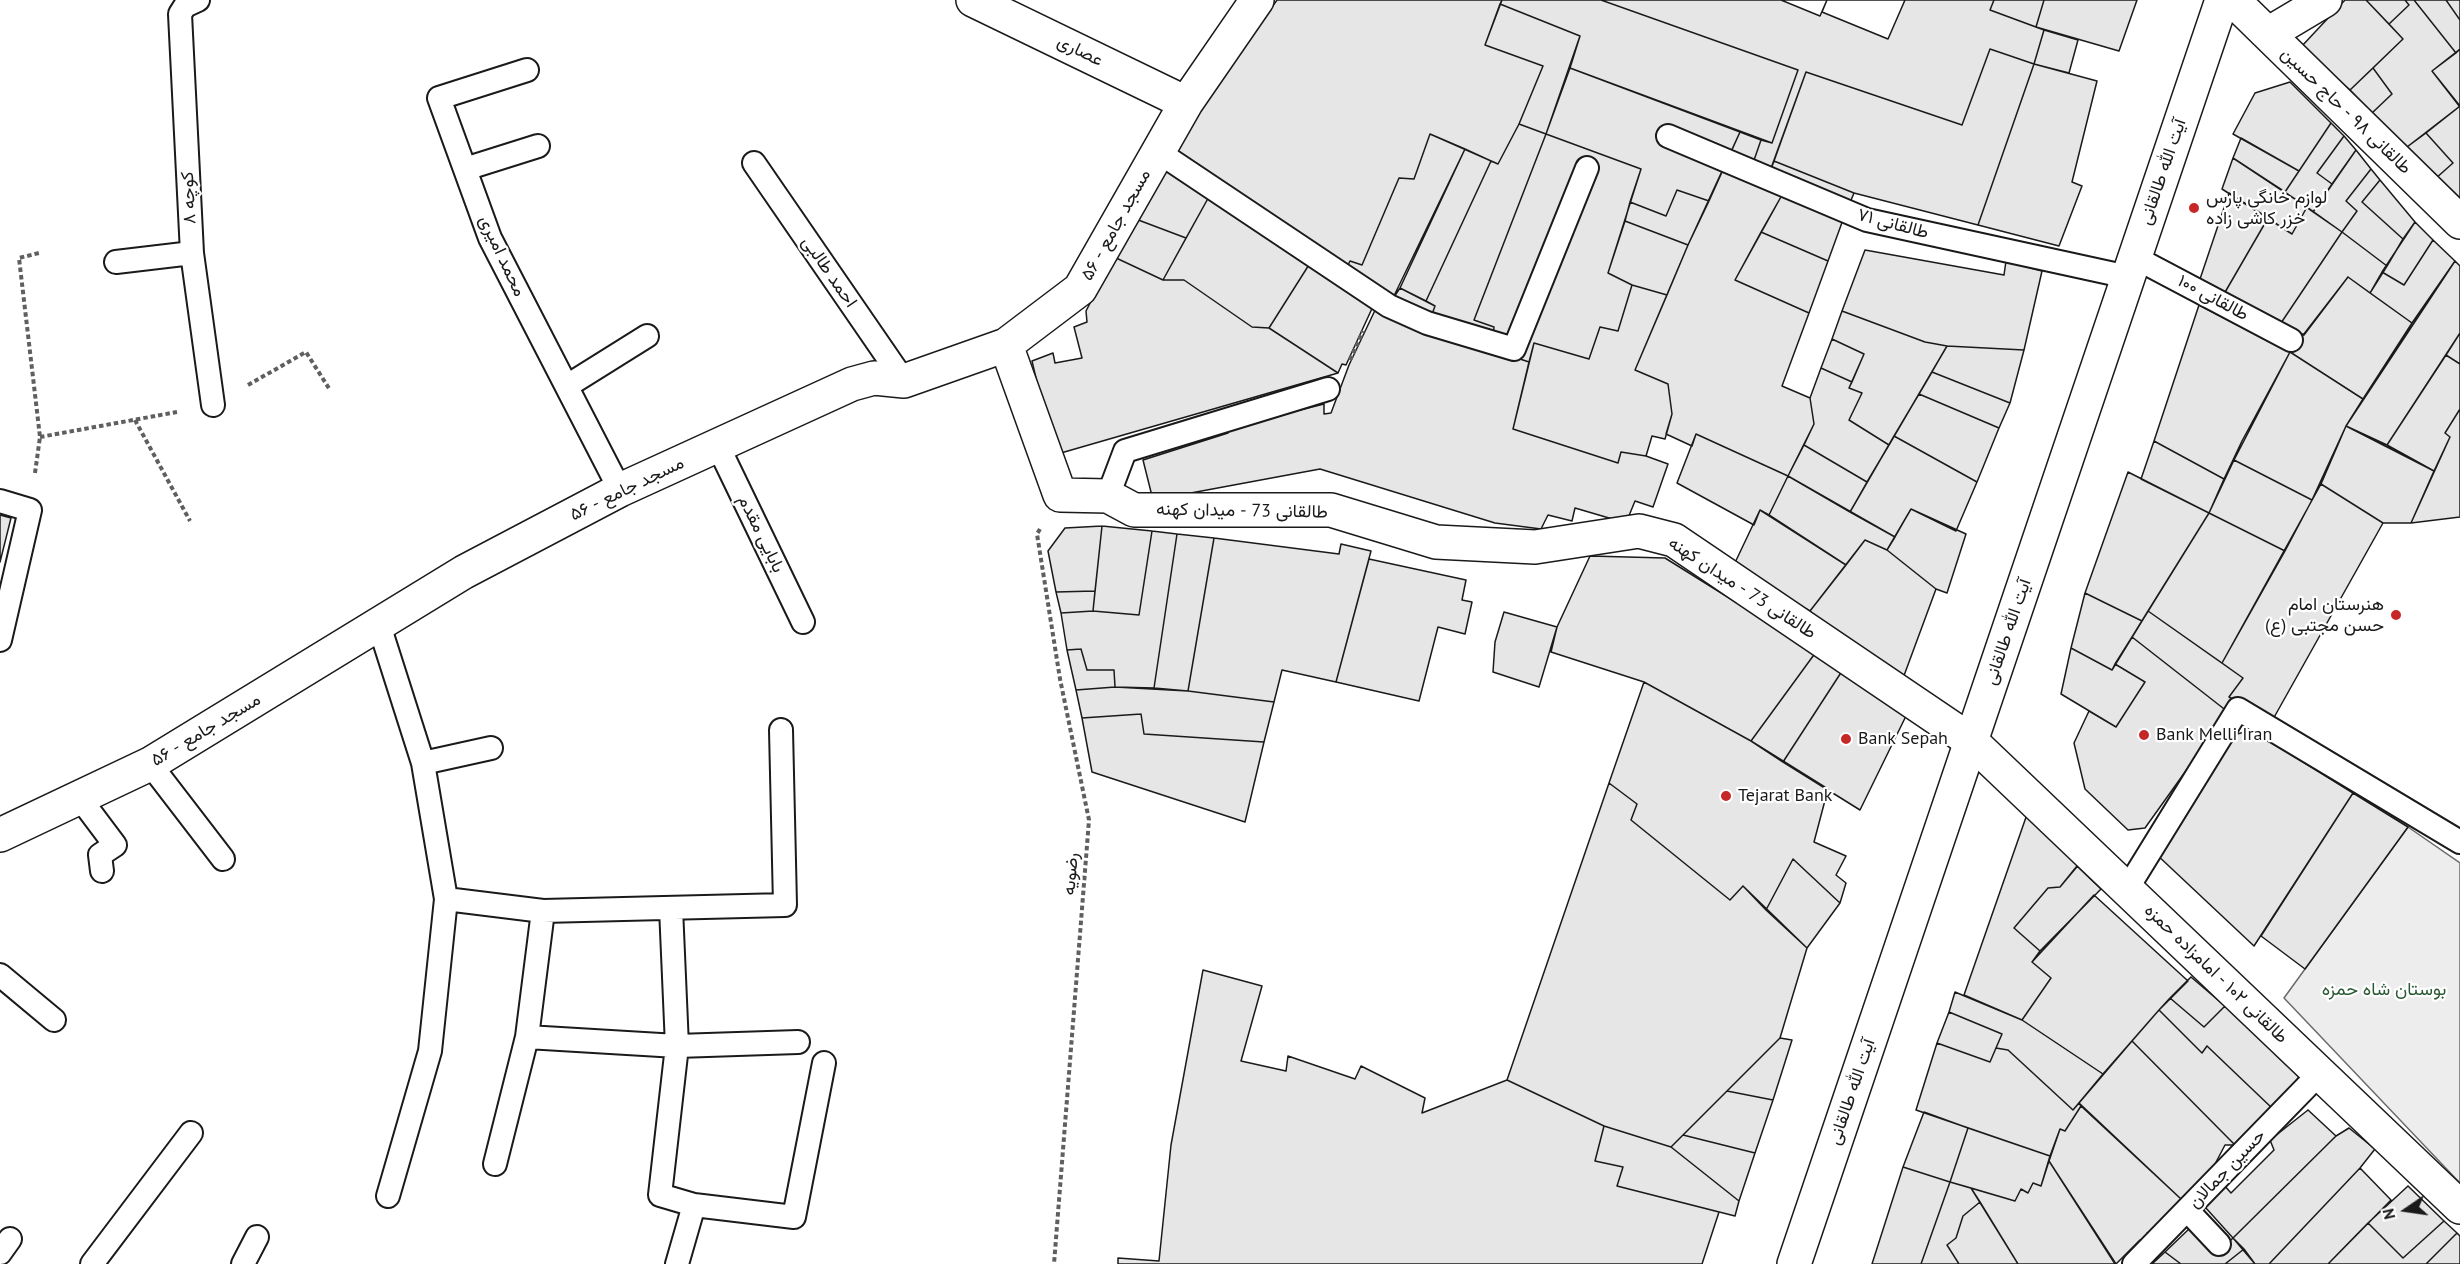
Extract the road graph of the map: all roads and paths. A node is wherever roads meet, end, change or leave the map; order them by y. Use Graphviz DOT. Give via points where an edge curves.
graph roads {
  1 [pos="198,0"];
  2 [pos="973,0"];
  3 [pos="1257,0"];
  4 [pos="2222,0"];
  5 [pos="2233,0"];
  6 [pos="2325,0"];
  7 [pos="2268,34"];
  8 [pos="527,70"];
  9 [pos="1186,102"];
  10 [pos="1668,136"];
  11 [pos="538,146"];
  12 [pos="1157,151"];
  13 [pos="754,163"];
  14 [pos="1587,168"];
  15 [pos="465,169"];
  16 [pos="2460,222"];
  17 [pos="39,253"];
  18 [pos="192,253"];
  19 [pos="117,262"];
  20 [pos="2131,267"];
  21 [pos="1379,298"];
  22 [pos="647,336"];
  23 [pos="2291,340"];
  24 [pos="1006,345"];
  25 [pos="904,381"];
  26 [pos="567,386"];
  27 [pos="1328,389"];
  28 [pos="213,405"];
  29 [pos="135,420"];
  30 [pos="718,446"];
  31 [pos="620,490"];
  32 [pos="1060,495"];
  33 [pos="1108,496"];
  34 [pos="0,501"];
  35 [pos="30,510"];
  36 [pos="190,521"];
  37 [pos="803,622"];
  38 [pos="379,625"];
  39 [pos="0,640"];
  40 [pos="781,730"];
  41 [pos="1971,741"];
  42 [pos="491,748"];
  43 [pos="423,763"];
  44 [pos="150,764"];
  45 [pos="79,797"];
  46 [pos="0,835"];
  47 [pos="2460,842"];
  48 [pos="224,859"];
  49 [pos="102,871"];
  50 [pos="2127,889"];
  51 [pos="446,899"];
  52 [pos="671,908"];
  53 [pos="543,912"];
  54 [pos="0,975"];
  55 [pos="54,1020"];
  56 [pos="527,1038"];
  57 [pos="798,1042"];
  58 [pos="678,1046"];
  59 [pos="824,1063"];
  60 [pos="2319,1073"];
  61 [pos="191,1133"];
  62 [pos="495,1164"];
  63 [pos="388,1196"];
  64 [pos="694,1204"];
  65 [pos="2460,1208"];
  66 [pos="2187,1210"];
  67 [pos="257,1237"];
  68 [pos="2219,1244"];
  69 [pos="92,1264"];
  70 [pos="243,1264"];
  71 [pos="677,1264"];
  72 [pos="1054,1264"];
  73 [pos="1794,1264"];
  74 [pos="2134,1264"];
  1 -- 18 [label="lane, کوچه ۸" via="184,6 180,14"];
  2 -- 9 [label="street, عصاری"];
  3 -- 9 [label="street, ۵۶ - مسجد جامع"];
  4 -- 20 [label="street, آیت الله طالقانی"];
  5 -- 7 [label="street, طالقانی ۹۸ - حاج حسین"];
  6 -- 7 [label="street"];
  7 -- 16 [label="street, طالقانی ۹۸ - حاج حسین"];
  8 -- 15 [label="lane, محمد امیری" via="439,98"];
  9 -- 12 [label="street, ۵۶ - مسجد جامع"];
  10 -- 20 [label="lane, طالقانی ۷۱" via="1867,220"];
  11 -- 15 [label="lane"];
  12 -- 21 [label="lane"];
  12 -- 24 [label="street, ۵۶ - مسجد جامع" via="1080,289"];
  13 -- 25 [label="lane, احمد طالبی"];
  14 -- 21 [label="lane" via="1515,349 1427,323"];
  15 -- 26 [label="lane, محمد امیری" via="490,238"];
  17 -- 35 [label="path" via="19,258 39,437"];
  18 -- 19 [label="lane"];
  18 -- 28 [label="lane, کوچه ۸"];
  20 -- 23 [label="lane, طالقانی ۱۰۰"];
  20 -- 41 [label="street, آیت الله طالقانی"];
  21 -- 27 [label="path" via="1338,387"];
  22 -- 26 [label="lane"];
  24 -- 25 [label="street, ۵۶ - مسجد جامع"];
  24 -- 32 [label="street"];
  25 -- 30 [label="street, ۵۶ - مسجد جامع" via="874,378 852,384"];
  26 -- 31 [label="lane, محمد امیری"];
  27 -- 33 [label="lane" via="1125,451"];
  29 -- 36 [label="path"];
  30 -- 31 [label="street, ۵۶ - مسجد جامع"];
  30 -- 37 [label="lane, بابایی مقدم"];
  31 -- 38 [label="street, ۵۶ - مسجد جامع" via="464,572"];
  32 -- 33 [label="street, طالقانی 73 - میدان کهنه"];
  32 -- 72 [label="path, رضویه" via="1037,534 1060,680 1089,820"];
  33 -- 41 [label="street, طالقانی 73 - میدان کهنه" via="1134,510 1330,510 1436,543 1535,547 1639,531 1674,540"];
  34 -- 35 [label="lane"];
  35 -- 39 [label="lane"];
  38 -- 43 [label="lane"];
  38 -- 44 [label="street, ۵۶ - مسجد جامع"];
  40 -- 52 [label="lane" via="785,905"];
  41 -- 50 [label="street, طالقانی ۱۰۲ - امامزاده حمزه"];
  41 -- 73 [label="street, آیت الله طالقانی"];
  42 -- 43 [label="lane"];
  43 -- 51 [label="lane"];
  44 -- 45 [label="street, ۵۶ - مسجد جامع"];
  44 -- 48 [label="lane"];
  45 -- 46 [label="street, ۵۶ - مسجد جامع"];
  45 -- 49 [label="lane" via="115,845 100,855"];
  47 -- 50 [label="lane" via="2238,709"];
  50 -- 60 [label="street, طالقانی ۱۰۲ - امامزاده حمزه"];
  51 -- 53 [label="lane"];
  51 -- 63 [label="lane" via="430,1051"];
  52 -- 53 [label="lane"];
  52 -- 58 [label="lane"];
  53 -- 56 [label="lane"];
  54 -- 55 [label="lane"];
  56 -- 58 [label="lane"];
  56 -- 62 [label="lane"];
  57 -- 58 [label="lane"];
  58 -- 64 [label="lane" via="660,1195"];
  59 -- 64 [label="lane" via="794,1217"];
  60 -- 65 [label="street, طالقانی ۱۰۲ - امامزاده حمزه"];
  60 -- 66 [label="lane, حسین جمالان"];
  61 -- 69 [label="lane"];
  64 -- 71 [label="lane"];
  66 -- 68 [label="lane"];
  66 -- 74 [label="lane, حسین جمالان"];
  67 -- 70 [label="lane"];
}
